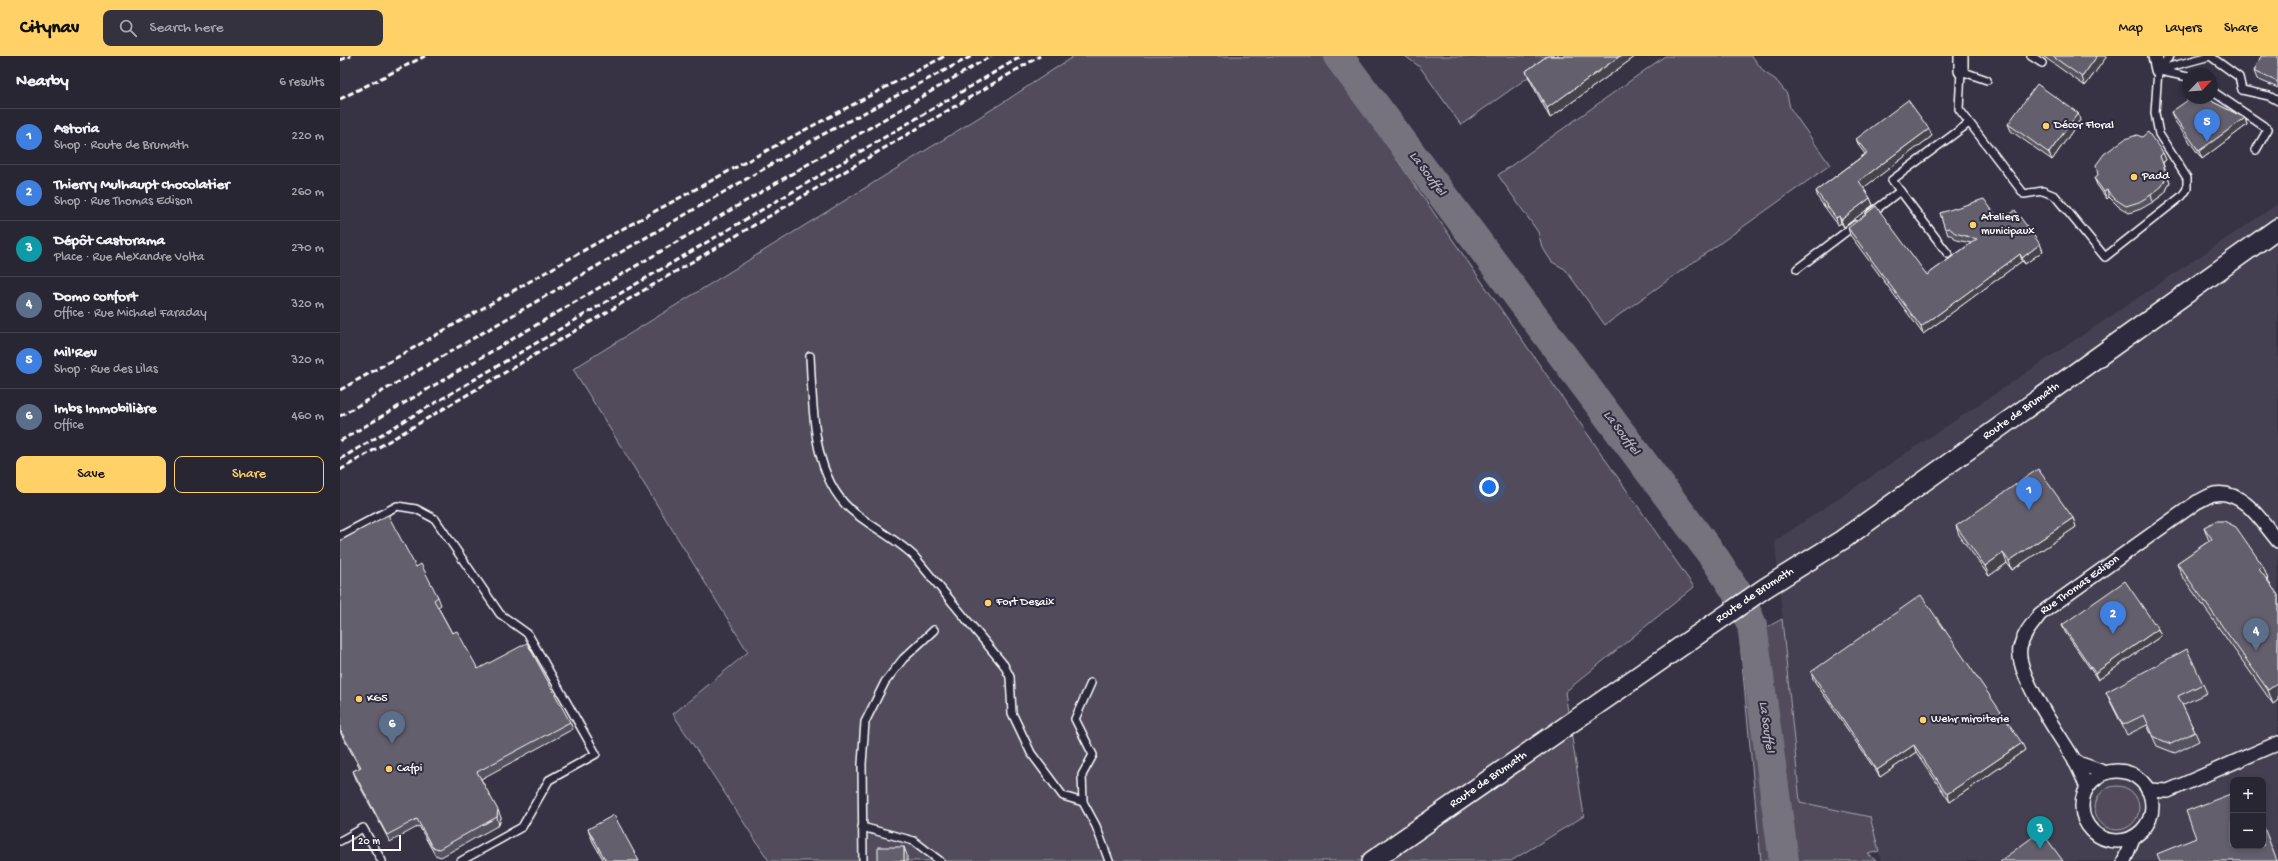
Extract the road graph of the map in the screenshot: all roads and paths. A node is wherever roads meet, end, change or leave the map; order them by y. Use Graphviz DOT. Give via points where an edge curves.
graph roads {
  1 [pos="1961,56"];
  2 [pos="2031,56"];
  3 [pos="2155,56"];
  4 [pos="2170,56"];
  5 [pos="2042,63"];
  6 [pos="2158,70"];
  7 [pos="1961,71"];
  8 [pos="2182,76"];
  9 [pos="1987,80"];
  10 [pos="2218,95"];
  11 [pos="2278,101"];
  12 [pos="1969,123"];
  13 [pos="2256,150"];
  14 [pos="1900,191"];
  15 [pos="2278,228"];
  16 [pos="2278,243"];
  17 [pos="1948,254"];
  18 [pos="1797,269"];
  19 [pos="2136,329"];
  20 [pos="810,356"];
  21 [pos="340,536"];
  22 [pos="2278,541"];
  23 [pos="934,630"];
  24 [pos="1091,683"];
  25 [pos="2278,743"];
  26 [pos="2075,762"];
  27 [pos="2106,774"];
  28 [pos="2088,788"];
  29 [pos="2148,790"];
  30 [pos="2168,790"];
  31 [pos="1082,802"];
  32 [pos="2152,807"];
  33 [pos="862,827"];
  34 [pos="2133,838"];
  35 [pos="340,841"];
  36 [pos="2110,841"];
  37 [pos="382,861"];
  38 [pos="461,861"];
  39 [pos="863,861"];
  40 [pos="940,861"];
  41 [pos="1109,861"];
  42 [pos="1372,861"];
  43 [pos="2120,861"];
  44 [pos="2124,861"];
  1 -- 7 [label="street"];
  2 -- 5 [label="lane"];
  3 -- 6 [label="street"];
  4 -- 6 [label="lane"];
  6 -- 8 [label="lane"];
  6 -- 11 [label="lane" via="2210,56 2239,77 2242,90 2270,96"];
  6 -- 12 [label="lane" via="2156,125 2164,144 2187,178 2186,189 2182,196 2105,257 2055,196 2043,191 2024,194"];
  7 -- 9 [label="lane"];
  7 -- 12 [label="lane" via="1959,109"];
  10 -- 13 [label="lane" via="2268,129"];
  12 -- 14 [label="lane" via="1892,180"];
  14 -- 17 [label="lane"];
  14 -- 18 [label="lane"];
  15 -- 19 [label="main road, Route de Brumath"];
  16 -- 19 [label="main road, Route de Brumath"];
  19 -- 42 [label="main road, Route de Brumath" via="1842,540 1765,588"];
  20 -- 31 [label="lane" via="815,431 825,470 839,497 850,509 898,541 914,556 1004,665 1010,677 1012,713 1031,753 1063,796"];
  21 -- 38 [label="lane" via="397,506 416,509 435,519 500,614 528,634 596,754 549,780 522,827"];
  22 -- 26 [label="street, Rue Thomas Edison" via="2249,507 2231,494 2214,494 2198,502 2040,614 2027,631 2020,649 2022,670"];
  23 -- 33 [label="lane" via="903,659 885,682 865,722"];
  24 -- 31 [label="lane" via="1075,719 1093,755 1082,775"];
  25 -- 30 [label="street"];
  26 -- 27 [label="street"];
  26 -- 28 [label="street, Rue Thomas Edison"];
  27 -- 28 [label="street" via="2095,780"];
  27 -- 29 [label="street" via="2130,774"];
  28 -- 36 [label="street" via="2083,801 2086,822 2100,837"];
  29 -- 30 [label="street"];
  29 -- 32 [label="street"];
  30 -- 32 [label="street"];
  31 -- 41 [label="lane" via="1096,826"];
  32 -- 34 [label="street" via="2146,826"];
  33 -- 39 [label="lane"];
  33 -- 40 [label="lane" via="914,841"];
  34 -- 36 [label="street"];
  34 -- 44 [label="street"];
  35 -- 37 [label="lane" via="363,828"];
  36 -- 43 [label="street"];
}
